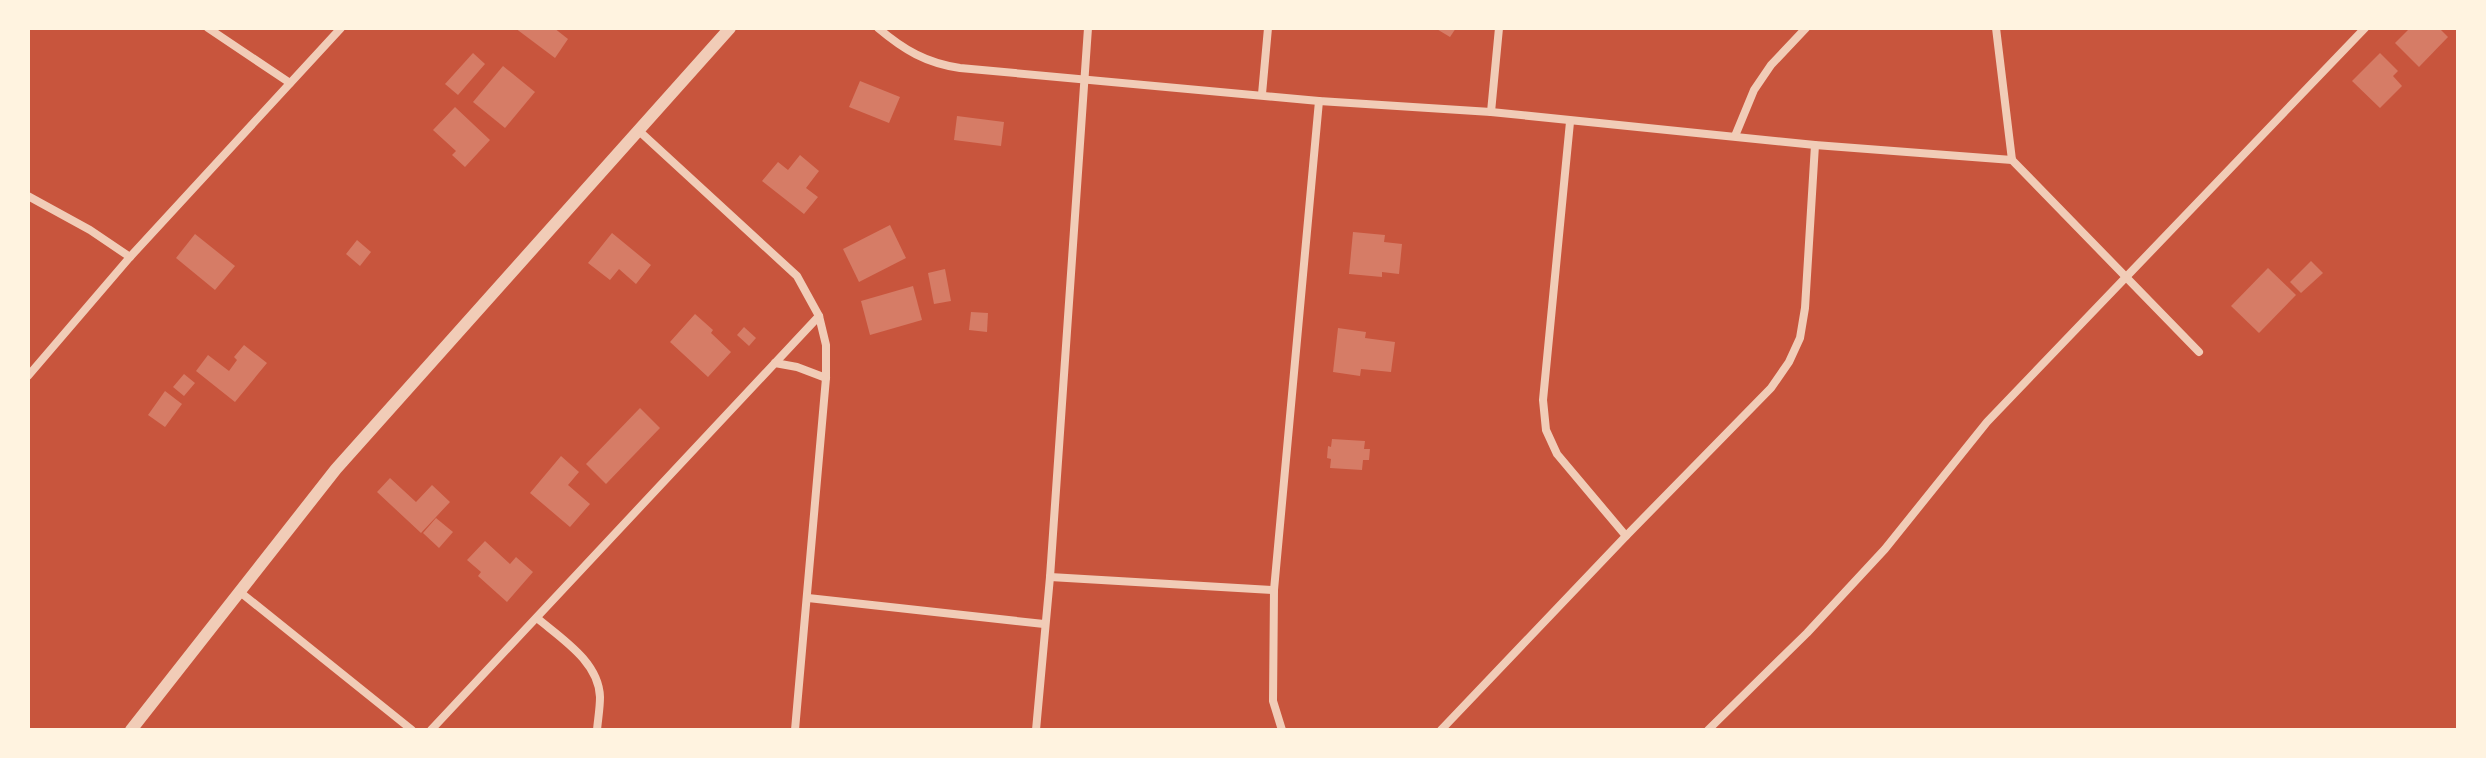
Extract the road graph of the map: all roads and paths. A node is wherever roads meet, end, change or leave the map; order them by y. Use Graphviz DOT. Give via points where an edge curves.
graph roads {
  1 [pos="208,28"];
  2 [pos="341,28"];
  3 [pos="730,28"];
  4 [pos="878,28"];
  5 [pos="1088,28"];
  6 [pos="1268,28"];
  7 [pos="1499,28"];
  8 [pos="1806,28"];
  9 [pos="1996,28"];
  10 [pos="2365,28"];
  11 [pos="1084,79"];
  12 [pos="290,83"];
  13 [pos="1262,94"];
  14 [pos="1319,101"];
  15 [pos="1491,112"];
  16 [pos="1570,122"];
  17 [pos="638,130"];
  18 [pos="1735,136"];
  19 [pos="1815,145"];
  20 [pos="2012,160"];
  21 [pos="28,196"];
  22 [pos="130,257"];
  23 [pos="2126,278"];
  24 [pos="819,316"];
  25 [pos="2199,352"];
  26 [pos="775,363"];
  27 [pos="28,376"];
  28 [pos="826,378"];
  29 [pos="1626,536"];
  30 [pos="1050,577"];
  31 [pos="1274,590"];
  32 [pos="240,592"];
  33 [pos="808,598"];
  34 [pos="537,618"];
  35 [pos="1044,624"];
  36 [pos="131,730"];
  37 [pos="412,730"];
  38 [pos="431,730"];
  39 [pos="597,730"];
  40 [pos="795,730"];
  41 [pos="1036,730"];
  42 [pos="1282,730"];
  43 [pos="1441,730"];
  44 [pos="1708,730"];
  1 -- 12 [label="street"];
  2 -- 12 [label="street"];
  3 -- 17 [label="street"];
  4 -- 11 [label="street" via="936,64"];
  5 -- 11 [label="street"];
  6 -- 13 [label="street"];
  7 -- 15 [label="street"];
  8 -- 18 [label="street" via="1754,90"];
  9 -- 20 [label="street"];
  10 -- 23 [label="street"];
  11 -- 13 [label="street"];
  11 -- 30 [label="street"];
  12 -- 22 [label="street"];
  13 -- 14 [label="street"];
  14 -- 15 [label="street"];
  14 -- 31 [label="street"];
  15 -- 16 [label="street"];
  16 -- 18 [label="street"];
  16 -- 29 [label="street" via="1543,400 1546,430 1557,454"];
  17 -- 24 [label="street" via="797,276"];
  17 -- 32 [label="street" via="336,469"];
  18 -- 19 [label="street"];
  19 -- 20 [label="street"];
  19 -- 29 [label="street" via="1805,308 1789,362 1771,388"];
  20 -- 23 [label="street"];
  21 -- 22 [label="street"];
  22 -- 27 [label="street"];
  23 -- 25 [label="street"];
  23 -- 44 [label="street" via="1987,422 1885,549 1817,623"];
  24 -- 26 [label="street"];
  24 -- 28 [label="street"];
  26 -- 28 [label="street"];
  26 -- 34 [label="street"];
  28 -- 33 [label="street"];
  29 -- 43 [label="street"];
  30 -- 31 [label="street"];
  30 -- 35 [label="street"];
  31 -- 42 [label="street" via="1273,701"];
  32 -- 36 [label="street"];
  32 -- 37 [label="street"];
  33 -- 35 [label="street"];
  33 -- 40 [label="street"];
  34 -- 38 [label="street"];
  34 -- 39 [label="street" via="593,672 600,695"];
  35 -- 41 [label="street"];
}
